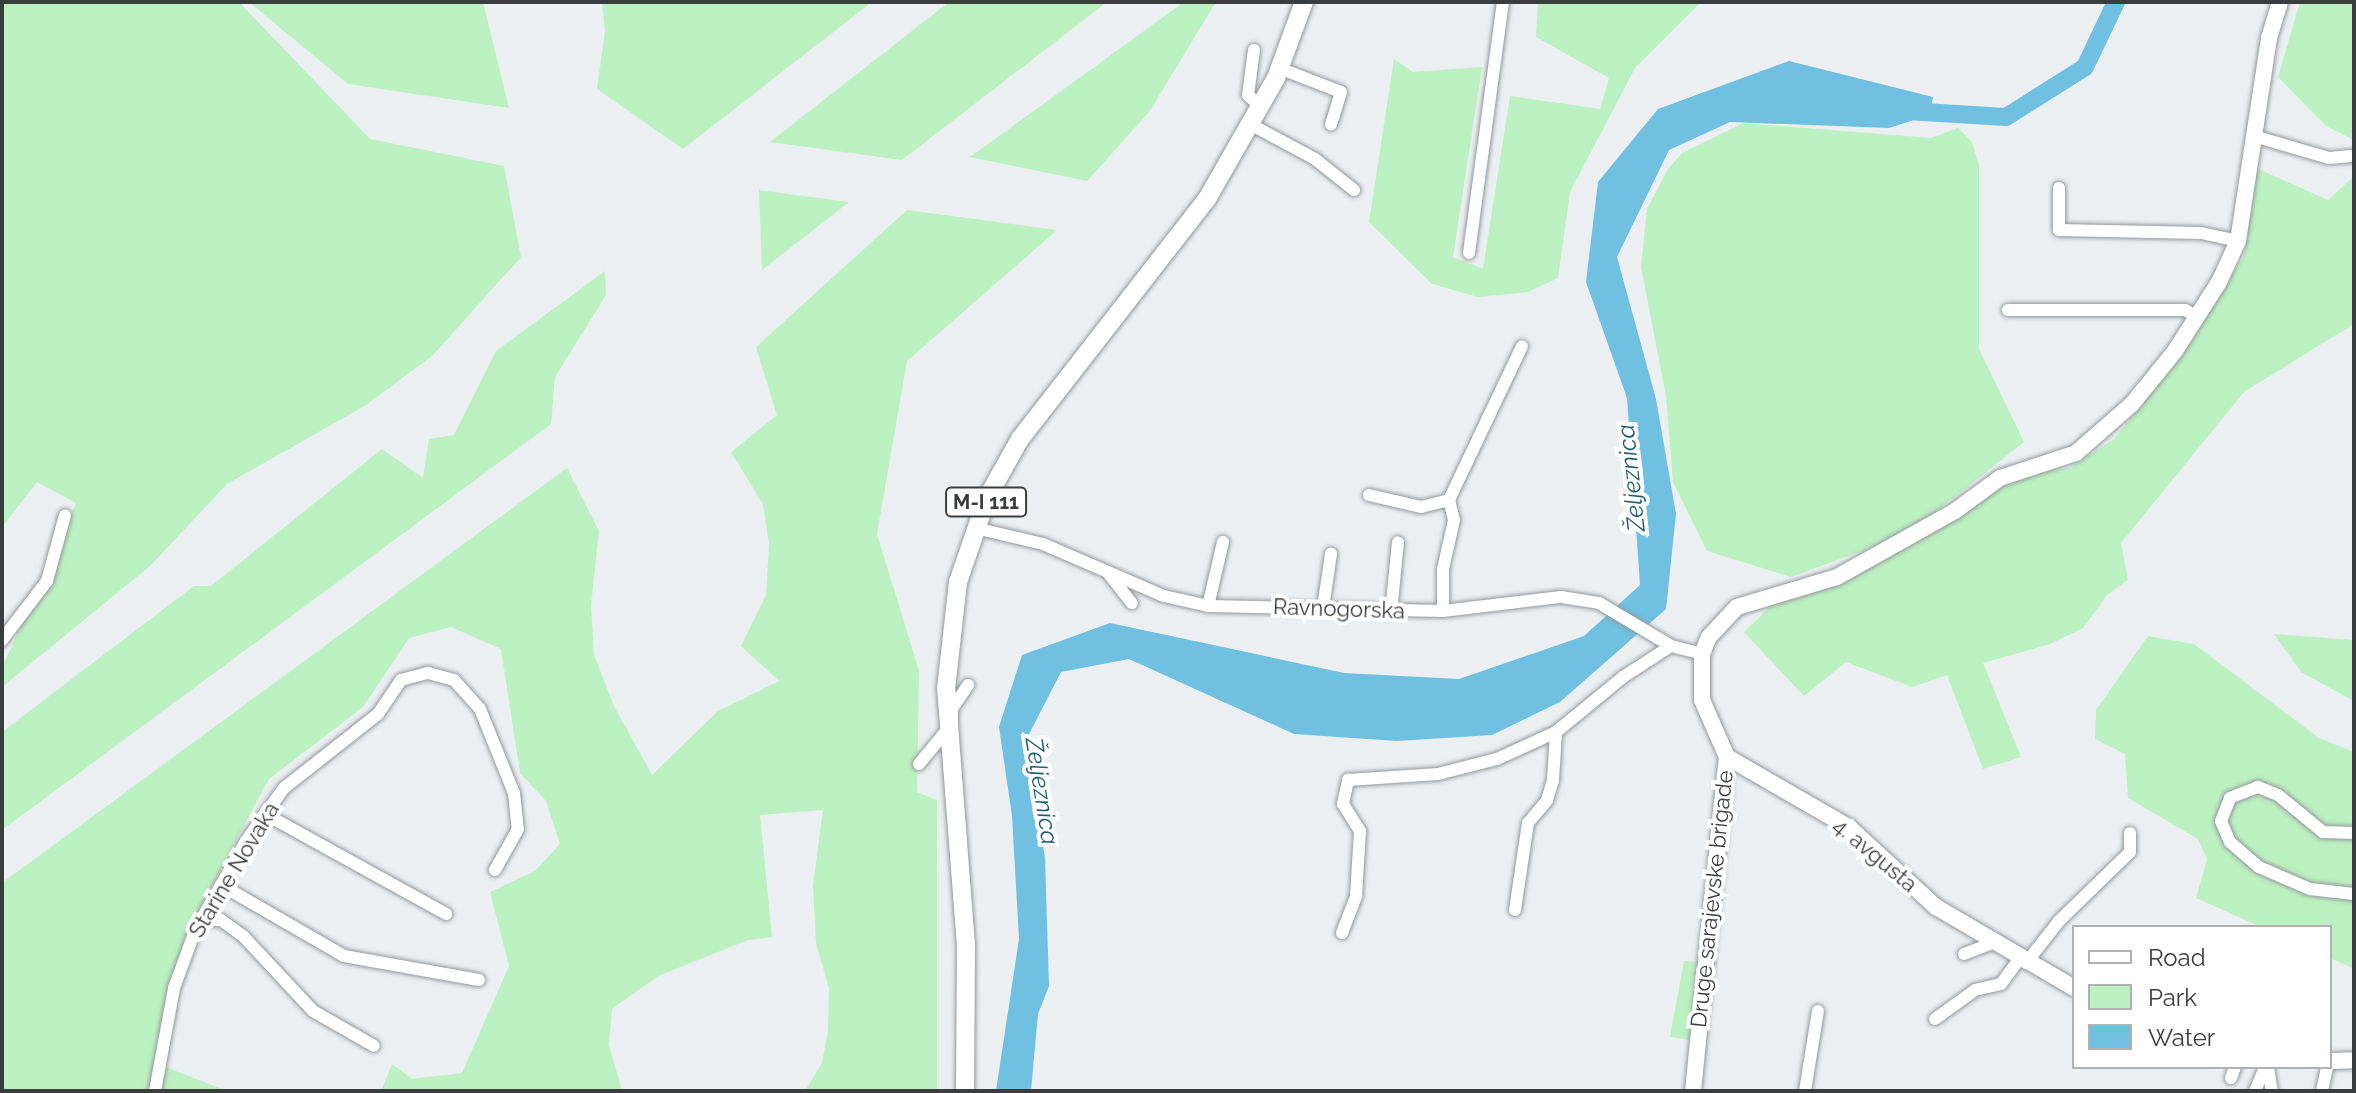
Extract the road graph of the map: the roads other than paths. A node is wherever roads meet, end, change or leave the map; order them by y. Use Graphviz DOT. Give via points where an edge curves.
graph roads {
  1 [pos="1304,2"];
  2 [pos="1503,2"];
  3 [pos="2280,2"];
  4 [pos="1254,50"];
  5 [pos="1279,68"];
  6 [pos="1260,106"];
  7 [pos="1250,124"];
  8 [pos="1331,125"];
  9 [pos="2257,137"];
  10 [pos="2354,156"];
  11 [pos="2059,188"];
  12 [pos="1354,190"];
  13 [pos="2238,241"];
  14 [pos="1469,253"];
  15 [pos="2008,310"];
  16 [pos="2196,316"];
  17 [pos="1522,346"];
  18 [pos="1369,495"];
  19 [pos="1449,500"];
  20 [pos="65,515"];
  21 [pos="975,528"];
  22 [pos="1223,542"];
  23 [pos="1398,542"];
  24 [pos="1331,554"];
  25 [pos="1107,571"];
  26 [pos="1132,603"];
  27 [pos="1208,606"];
  28 [pos="1323,608"];
  29 [pos="1443,611"];
  30 [pos="1391,612"];
  31 [pos="2,640"];
  32 [pos="1667,642"];
  33 [pos="1702,654"];
  34 [pos="968,685"];
  35 [pos="947,729"];
  36 [pos="1556,732"];
  37 [pos="1727,757"];
  38 [pos="919,764"];
  39 [pos="265,814"];
  40 [pos="2130,833"];
  41 [pos="2354,833"];
  42 [pos="495,870"];
  43 [pos="221,885"];
  44 [pos="2354,894"];
  45 [pos="1515,910"];
  46 [pos="2078,913"];
  47 [pos="446,914"];
  48 [pos="201,920"];
  49 [pos="2059,921"];
  50 [pos="1342,933"];
  51 [pos="1992,943"];
  52 [pos="1964,954"];
  53 [pos="2023,961"];
  54 [pos="479,980"];
  55 [pos="2072,987"];
  56 [pos="1818,1011"];
  57 [pos="1935,1019"];
  58 [pos="374,1046"];
  59 [pos="2354,1060"];
  60 [pos="2332,1061"];
  61 [pos="2266,1069"];
  62 [pos="2267,1069"];
  63 [pos="2327,1069"];
  64 [pos="155,1091"];
  65 [pos="965,1091"];
  66 [pos="1693,1091"];
  67 [pos="1805,1091"];
  68 [pos="2255,1091"];
  69 [pos="2272,1091"];
  70 [pos="2322,1091"];
  1 -- 5 [label="main road, M-I 111"];
  2 -- 14 [label="street"];
  3 -- 9 [label="street" via="2269,38"];
  4 -- 6 [label="street" via="1248,95"];
  5 -- 6 [label="main road, M-I 111"];
  5 -- 8 [label="street" via="1341,92"];
  6 -- 7 [label="main road, M-I 111"];
  7 -- 12 [label="street" via="1315,159"];
  7 -- 21 [label="main road, M-I 111" via="1207,199 1020,439"];
  9 -- 10 [label="street" via="2329,158"];
  9 -- 13 [label="street"];
  11 -- 13 [label="street" via="2059,230 2201,233"];
  13 -- 16 [label="street"];
  15 -- 16 [label="street" via="2185,310"];
  16 -- 33 [label="street" via="2148,386 2076,453 2000,478 1955,511 1837,577 1737,607 1719,622"];
  17 -- 19 [label="street"];
  18 -- 19 [label="street" via="1421,507"];
  19 -- 29 [label="street" via="1454,520 1443,569"];
  20 -- 31 [label="street" via="47,581"];
  21 -- 25 [label="street, Ravnogorska" via="1043,544"];
  21 -- 35 [label="main road, M-I 111" via="951,618"];
  22 -- 27 [label="street"];
  23 -- 30 [label="street"];
  24 -- 28 [label="street"];
  25 -- 26 [label="street"];
  25 -- 27 [label="street, Ravnogorska" via="1164,596"];
  27 -- 28 [label="street, Ravnogorska"];
  28 -- 30 [label="street, Ravnogorska"];
  29 -- 30 [label="street, Ravnogorska"];
  29 -- 32 [label="street, Ravnogorska" via="1561,597 1599,603"];
  32 -- 33 [label="street, Ravnogorska"];
  32 -- 36 [label="street"];
  33 -- 37 [label="street, Druge sarajevske brigade" via="1702,700"];
  34 -- 35 [label="street" via="952,709"];
  35 -- 38 [label="street"];
  35 -- 65 [label="main road, M-I 111" via="966,946"];
  36 -- 45 [label="street" via="1547,800 1528,823"];
  36 -- 50 [label="street" via="1497,759 1438,774 1348,780 1343,804 1360,831 1356,896"];
  37 -- 51 [label="street, 4. avgusta" via="1850,828 1936,907"];
  37 -- 66 [label="street, Druge sarajevske brigade"];
  39 -- 42 [label="street, Starine Novaka" via="284,788 378,714 401,680 428,673 454,680 480,709 499,748 518,829"];
  39 -- 43 [label="street, Starine Novaka"];
  39 -- 47 [label="street"];
  40 -- 49 [label="street" via="2130,852"];
  41 -- 44 [label="street" via="2323,832 2278,795 2258,787 2230,798 2221,821 2230,842 2259,867 2310,889"];
  43 -- 48 [label="street, Starine Novaka"];
  43 -- 54 [label="street" via="344,956"];
  46 -- 49 [label="street"];
  48 -- 58 [label="street" via="221,920 244,937 313,1011"];
  48 -- 64 [label="street, Starine Novaka" via="174,988"];
  49 -- 53 [label="street"];
  51 -- 52 [label="street"];
  51 -- 53 [label="street, 4. avgusta"];
  53 -- 55 [label="street, 4. avgusta"];
  53 -- 57 [label="street" via="2001,984 1975,990"];
  56 -- 67 [label="street"];
  59 -- 60 [label="street"];
  61 -- 68 [label="street"];
  62 -- 69 [label="street"];
  63 -- 70 [label="street"];
}
